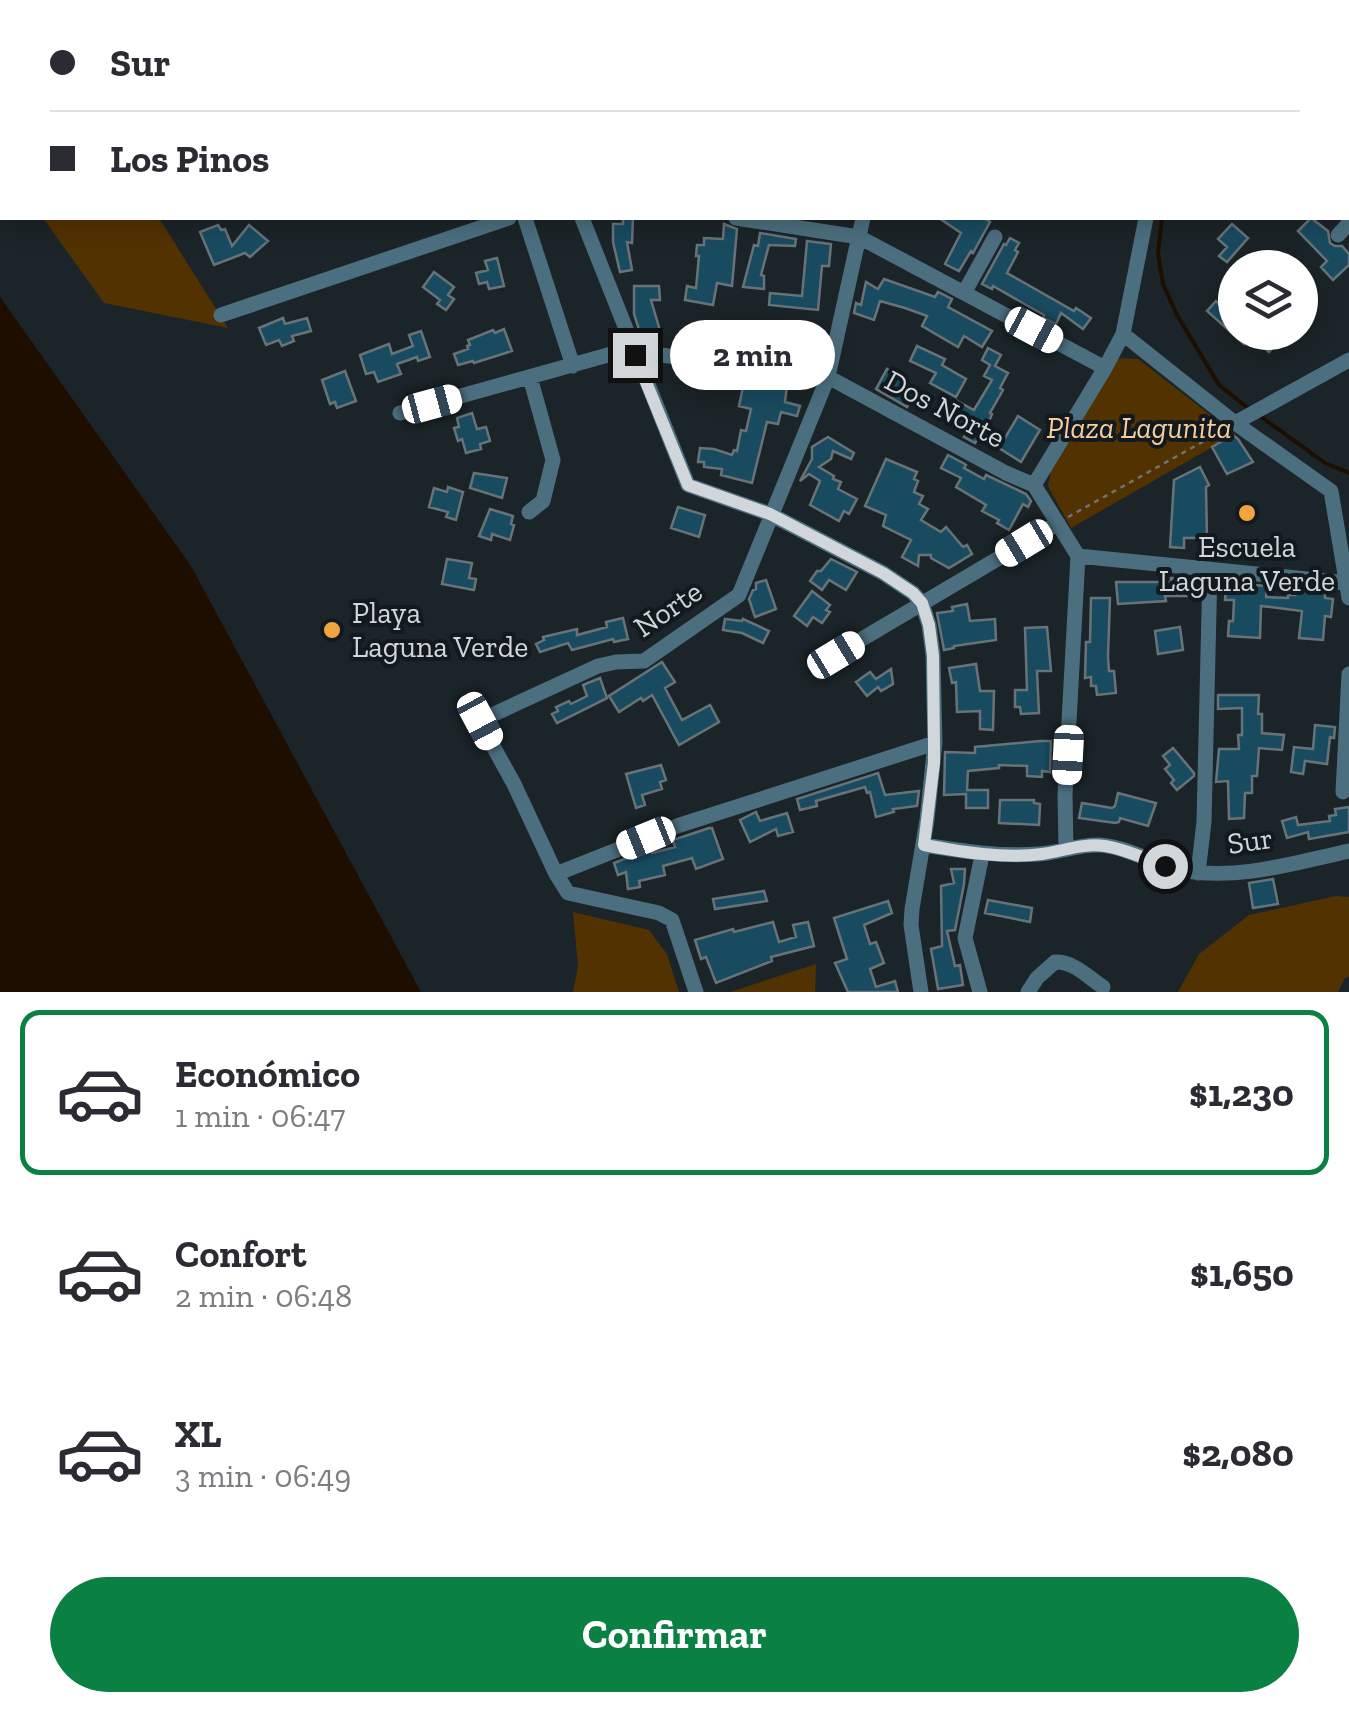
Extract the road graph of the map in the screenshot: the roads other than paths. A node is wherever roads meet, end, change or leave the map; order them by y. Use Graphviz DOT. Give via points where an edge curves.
graph roads {
  1 [pos="503,220"];
  2 [pos="526,220"];
  3 [pos="583,220"];
  4 [pos="749,220"];
  5 [pos="863,220"];
  6 [pos="1145,222"];
  7 [pos="859,237"];
  8 [pos="995,238"];
  9 [pos="964,292"];
  10 [pos="221,315"];
  11 [pos="1123,334"];
  12 [pos="635,355"];
  13 [pos="1349,360"];
  14 [pos="573,366"];
  15 [pos="1105,368"];
  16 [pos="530,377"];
  17 [pos="828,377"];
  18 [pos="400,413"];
  19 [pos="1235,423"];
  20 [pos="1034,485"];
  21 [pos="1332,492"];
  22 [pos="1349,493"];
  23 [pos="530,512"];
  24 [pos="770,514"];
  25 [pos="1058,523"];
  26 [pos="1078,556"];
  27 [pos="1210,569"];
  28 [pos="1348,591"];
  29 [pos="922,603"];
  30 [pos="836,655"];
  31 [pos="1349,674"];
  32 [pos="934,743"];
  33 [pos="1343,792"];
  34 [pos="924,845"];
  35 [pos="1066,848"];
  36 [pos="1349,851"];
  37 [pos="982,855"];
  38 [pos="1198,872"];
  39 [pos="556,874"];
  40 [pos="1103,987"];
  41 [pos="696,992"];
  42 [pos="921,992"];
  43 [pos="980,992"];
  44 [pos="1028,992"];
  1 -- 10 [label="street"];
  2 -- 14 [label="street"];
  3 -- 12 [label="street"];
  4 -- 7 [label="street"];
  5 -- 7 [label="street, Norte"];
  6 -- 11 [label="street"];
  7 -- 9 [label="street"];
  7 -- 17 [label="street, Norte"];
  8 -- 9 [label="street"];
  9 -- 15 [label="street"];
  11 -- 15 [label="street"];
  11 -- 19 [label="street"];
  12 -- 14 [label="street, Dos Norte" via="615,353"];
  12 -- 17 [label="street, Dos Norte"];
  12 -- 24 [label="street" via="688,485"];
  13 -- 19 [label="street"];
  14 -- 16 [label="street, Dos Norte"];
  15 -- 20 [label="street"];
  16 -- 18 [label="street, Dos Norte"];
  16 -- 23 [label="street" via="552,460 543,500"];
  17 -- 20 [label="street, Dos Norte"];
  17 -- 24 [label="street, Norte"];
  19 -- 21 [label="street"];
  20 -- 25 [label="street"];
  21 -- 22 [label="street"];
  21 -- 28 [label="street"];
  24 -- 29 [label="street" via="883,573"];
  24 -- 39 [label="street, Norte" via="738,595 644,661 598,666 480,721"];
  25 -- 26 [label="street"];
  25 -- 29 [label="street"];
  26 -- 27 [label="street"];
  26 -- 35 [label="street"];
  27 -- 28 [label="street"];
  27 -- 38 [label="street"];
  29 -- 30 [label="street"];
  29 -- 32 [label="street" via="933,656"];
  31 -- 33 [label="street"];
  32 -- 34 [label="street"];
  32 -- 39 [label="street" via="677,826"];
  34 -- 37 [label="street, Sur"];
  34 -- 42 [label="street" via="911,925"];
  35 -- 37 [label="street, Sur"];
  35 -- 38 [label="street, Sur" via="1111,847"];
  36 -- 38 [label="street, Sur" via="1250,872"];
  37 -- 43 [label="street" via="965,938"];
  39 -- 41 [label="street" via="568,893 672,920"];
  40 -- 44 [label="street" via="1062,961"];
}
